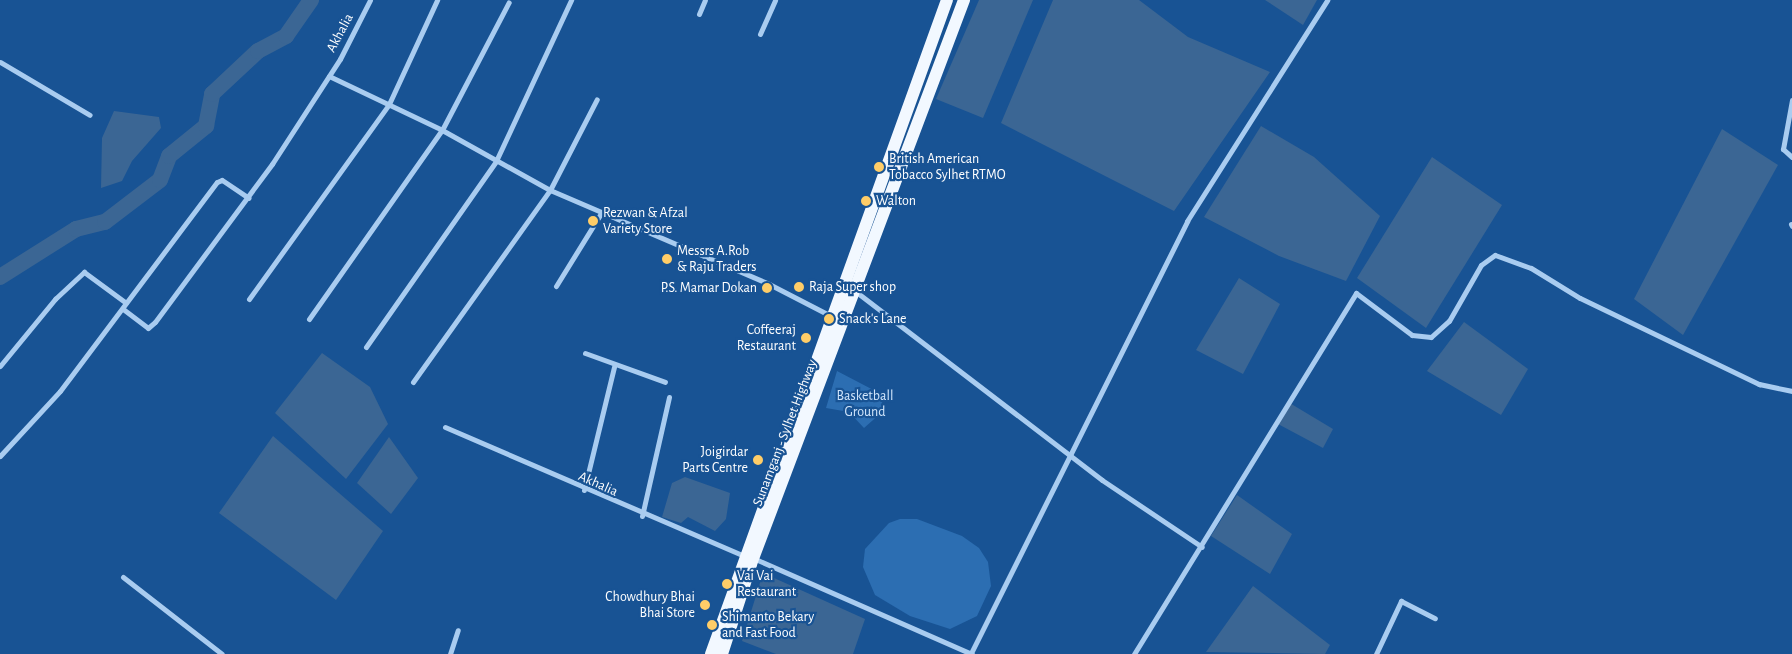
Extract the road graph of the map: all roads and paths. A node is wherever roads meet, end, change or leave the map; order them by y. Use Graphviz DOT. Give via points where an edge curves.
graph roads {
  1 [pos="370,0"];
  2 [pos="437,0"];
  3 [pos="571,0"];
  4 [pos="705,0"];
  5 [pos="775,0"];
  6 [pos="947,0"];
  7 [pos="964,0"];
  8 [pos="1328,0"];
  9 [pos="508,2"];
  10 [pos="699,14"];
  11 [pos="760,34"];
  12 [pos="0,62"];
  13 [pos="329,76"];
  14 [pos="597,99"];
  15 [pos="1792,100"];
  16 [pos="389,104"];
  17 [pos="90,115"];
  18 [pos="442,130"];
  19 [pos="1792,157"];
  20 [pos="496,161"];
  21 [pos="550,190"];
  22 [pos="249,198"];
  23 [pos="601,212"];
  24 [pos="556,286"];
  25 [pos="855,291"];
  26 [pos="249,299"];
  27 [pos="126,303"];
  28 [pos="123,309"];
  29 [pos="834,317"];
  30 [pos="309,319"];
  31 [pos="366,347"];
  32 [pos="585,353"];
  33 [pos="0,366"];
  34 [pos="614,367"];
  35 [pos="413,382"];
  36 [pos="665,382"];
  37 [pos="1792,391"];
  38 [pos="669,397"];
  39 [pos="445,427"];
  40 [pos="0,456"];
  41 [pos="1071,456"];
  42 [pos="584,490"];
  43 [pos="642,516"];
  44 [pos="1202,547"];
  45 [pos="748,557"];
  46 [pos="123,577"];
  47 [pos="1435,618"];
  48 [pos="458,630"];
  49 [pos="222,654"];
  50 [pos="450,654"];
  51 [pos="711,654"];
  52 [pos="722,654"];
  53 [pos="972,654"];
  54 [pos="1134,654"];
  55 [pos="1376,654"];
  1 -- 13 [label="street, Akhalia"];
  2 -- 16 [label="street"];
  3 -- 20 [label="street"];
  4 -- 10 [label="street"];
  5 -- 11 [label="street"];
  6 -- 29 [label="main road, Sunamganj - Sylhet Highway"];
  7 -- 25 [label="main road, Sunamganj - Sylhet Highway"];
  8 -- 41 [label="street" via="1186,221"];
  9 -- 18 [label="street"];
  12 -- 17 [label="street"];
  13 -- 16 [label="street"];
  13 -- 22 [label="street, Akhalia"];
  14 -- 21 [label="street"];
  15 -- 19 [label="street" via="1783,149"];
  16 -- 18 [label="street"];
  16 -- 26 [label="street"];
  18 -- 20 [label="street"];
  18 -- 30 [label="street"];
  20 -- 21 [label="street"];
  20 -- 31 [label="street"];
  21 -- 23 [label="street"];
  21 -- 35 [label="street"];
  22 -- 27 [label="street" via="222,180 217,182"];
  22 -- 28 [label="street, Akhalia" via="155,322 148,328"];
  23 -- 24 [label="street"];
  23 -- 29 [label="street" via="760,280"];
  25 -- 41 [label="street"];
  25 -- 45 [label="main road, Sunamganj - Sylhet Highway"];
  27 -- 28 [label="street"];
  27 -- 33 [label="street" via="84,272 55,299"];
  28 -- 40 [label="street" via="60,390"];
  29 -- 45 [label="main road, Sunamganj - Sylhet Highway"];
  32 -- 34 [label="street"];
  34 -- 36 [label="street"];
  34 -- 42 [label="street"];
  37 -- 44 [label="street" via="1758,384 1580,298 1531,268 1495,255 1480,265 1449,320 1431,337 1412,335 1356,293 1236,484"];
  38 -- 43 [label="street"];
  39 -- 42 [label="street, Akhalia"];
  41 -- 44 [label="street"];
  41 -- 53 [label="street"];
  42 -- 43 [label="street, Akhalia"];
  43 -- 45 [label="street, Akhalia"];
  44 -- 54 [label="street"];
  45 -- 51 [label="main road, Sunamganj - Sylhet Highway"];
  45 -- 52 [label="main road, Sunamganj - Sylhet Highway"];
  45 -- 53 [label="street, Akhalia"];
  46 -- 49 [label="street"];
  47 -- 55 [label="street" via="1401,601"];
  48 -- 50 [label="street"];
}
